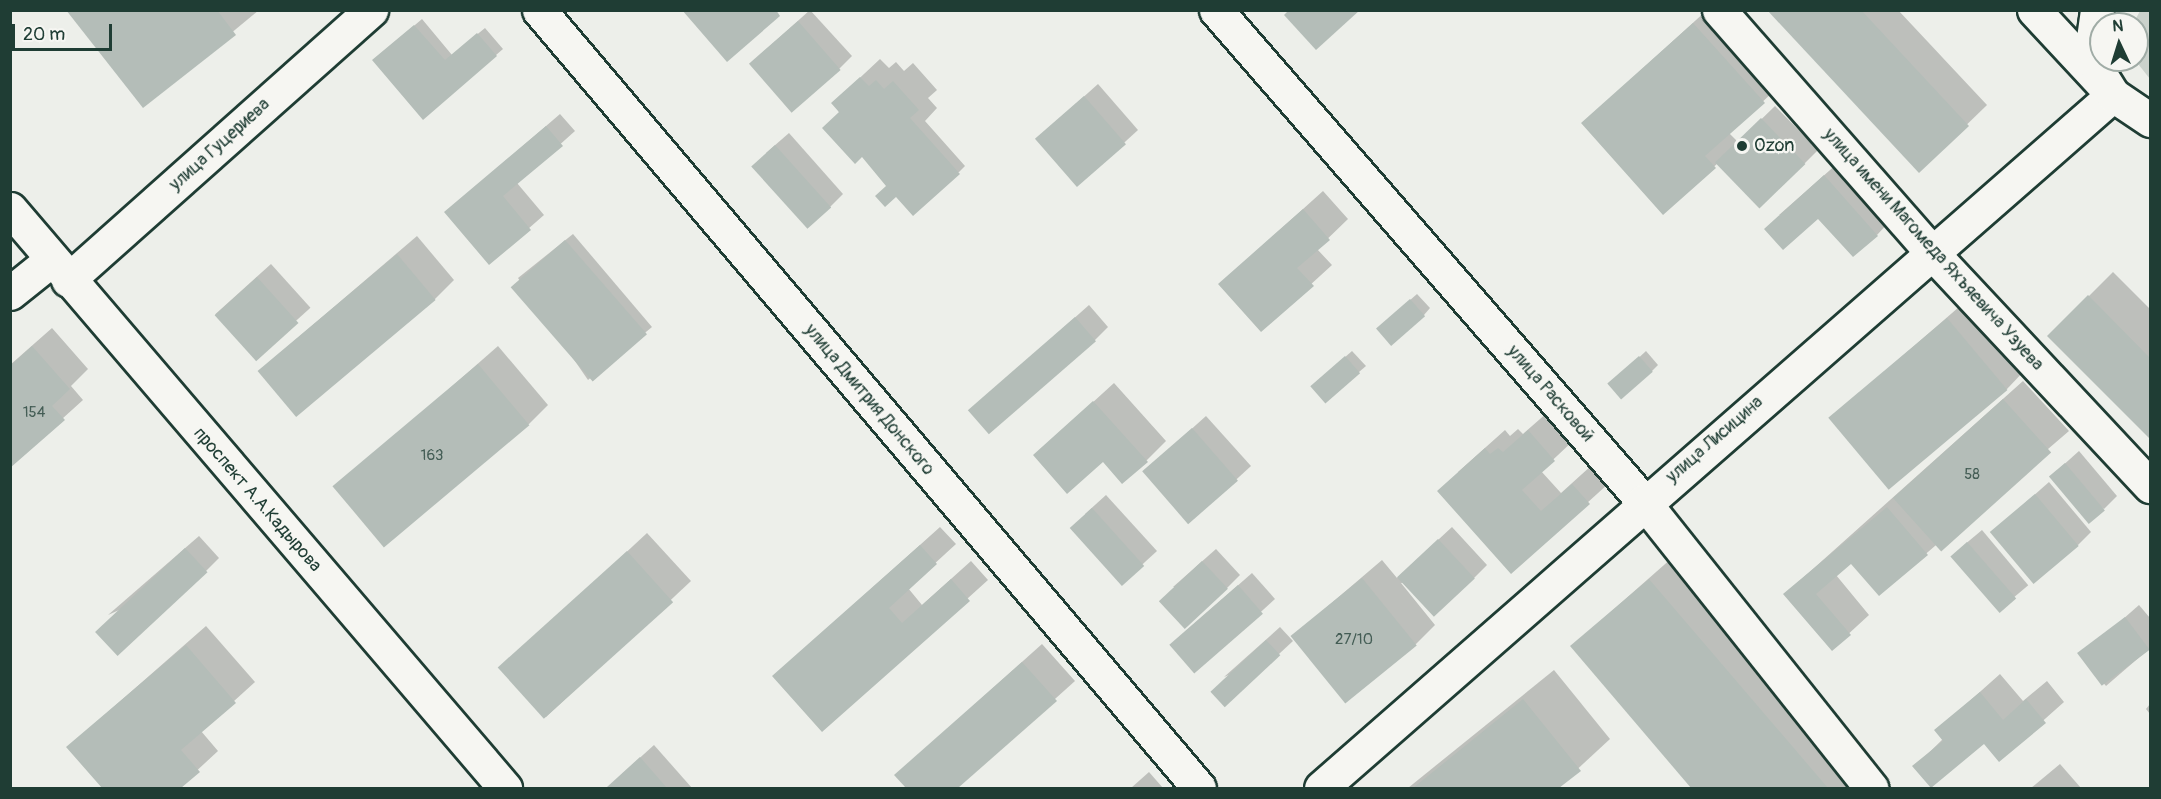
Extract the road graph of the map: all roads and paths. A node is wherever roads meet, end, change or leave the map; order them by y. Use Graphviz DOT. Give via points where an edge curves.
graph roads {
  1 [pos="371,10"];
  2 [pos="539,10"];
  3 [pos="1216,10"];
  4 [pos="1719,10"];
  5 [pos="2034,10"];
  6 [pos="2097,10"];
  7 [pos="2113,95"];
  8 [pos="2151,120"];
  9 [pos="10,209"];
  10 [pos="1933,254"];
  11 [pos="60,270"];
  12 [pos="10,293"];
  13 [pos="2151,486"];
  14 [pos="1643,501"];
  15 [pos="505,789"];
  16 [pos="1199,789"];
  17 [pos="1321,789"];
  18 [pos="1871,789"];
  1 -- 11 [label="street, улица Гуцериева"];
  2 -- 16 [label="street, улица Дмитрия Донского"];
  3 -- 14 [label="street, улица Расковой"];
  4 -- 10 [label="street, улица имени Магомеда Яхъяевича Узуева"];
  5 -- 7 [label="street"];
  6 -- 7 [label="street" via="2092,44 2098,70"];
  7 -- 8 [label="street"];
  7 -- 10 [label="street, улица Лисицина"];
  9 -- 11 [label="street, проспект А.А.Кадырова"];
  10 -- 13 [label="street, улица имени Магомеда Яхъяевича Узуева"];
  10 -- 14 [label="street, улица Лисицина"];
  11 -- 12 [label="street, улица Гуцериева"];
  11 -- 15 [label="street, проспект А.А.Кадырова"];
  14 -- 17 [label="street, улица Лисицина"];
  14 -- 18 [label="street, улица Расковой"];
}
